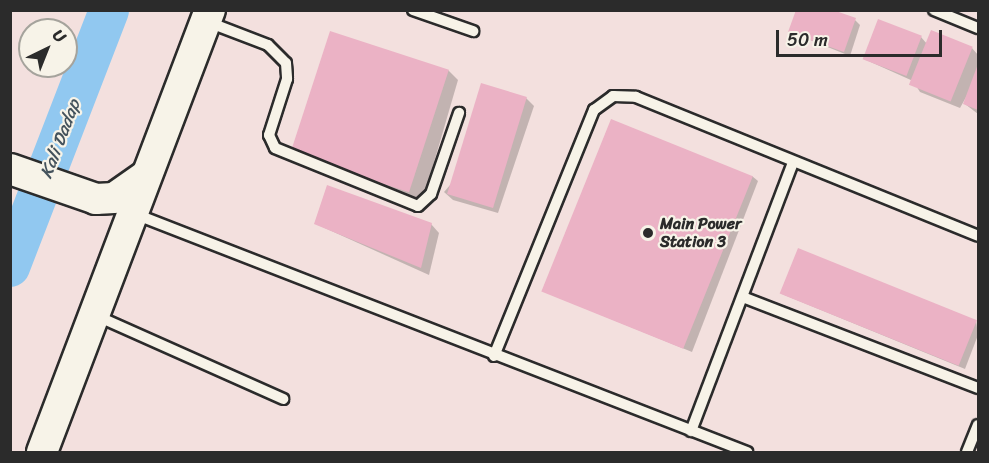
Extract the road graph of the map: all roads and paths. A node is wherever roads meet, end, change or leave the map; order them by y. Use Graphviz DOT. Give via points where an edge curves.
graph roads {
  1 [pos="413,10"];
  2 [pos="934,10"];
  3 [pos="208,16"];
  4 [pos="978,28"];
  5 [pos="473,31"];
  6 [pos="459,113"];
  7 [pos="794,163"];
  8 [pos="13,170"];
  9 [pos="144,177"];
  10 [pos="131,213"];
  11 [pos="978,236"];
  12 [pos="745,298"];
  13 [pos="94,314"];
  14 [pos="494,356"];
  15 [pos="978,388"];
  16 [pos="283,399"];
  17 [pos="978,426"];
  18 [pos="691,431"];
  19 [pos="42,453"];
  20 [pos="747,453"];
  21 [pos="968,453"];
  1 -- 5 [label="lane"];
  2 -- 4 [label="lane"];
  3 -- 6 [label="lane" via="268,45 286,63 287,78 269,135 275,148 418,206 431,194"];
  3 -- 9 [label="main road"];
  7 -- 11 [label="lane"];
  7 -- 12 [label="lane"];
  7 -- 14 [label="lane" via="636,97 614,96 594,110"];
  8 -- 9 [label="main road" via="63,189 114,198"];
  9 -- 10 [label="main road"];
  10 -- 13 [label="main road"];
  10 -- 14 [label="lane"];
  12 -- 15 [label="lane"];
  12 -- 18 [label="lane"];
  13 -- 16 [label="lane"];
  13 -- 19 [label="main road"];
  14 -- 18 [label="lane"];
  17 -- 21 [label="lane"];
  18 -- 20 [label="lane"];
}
